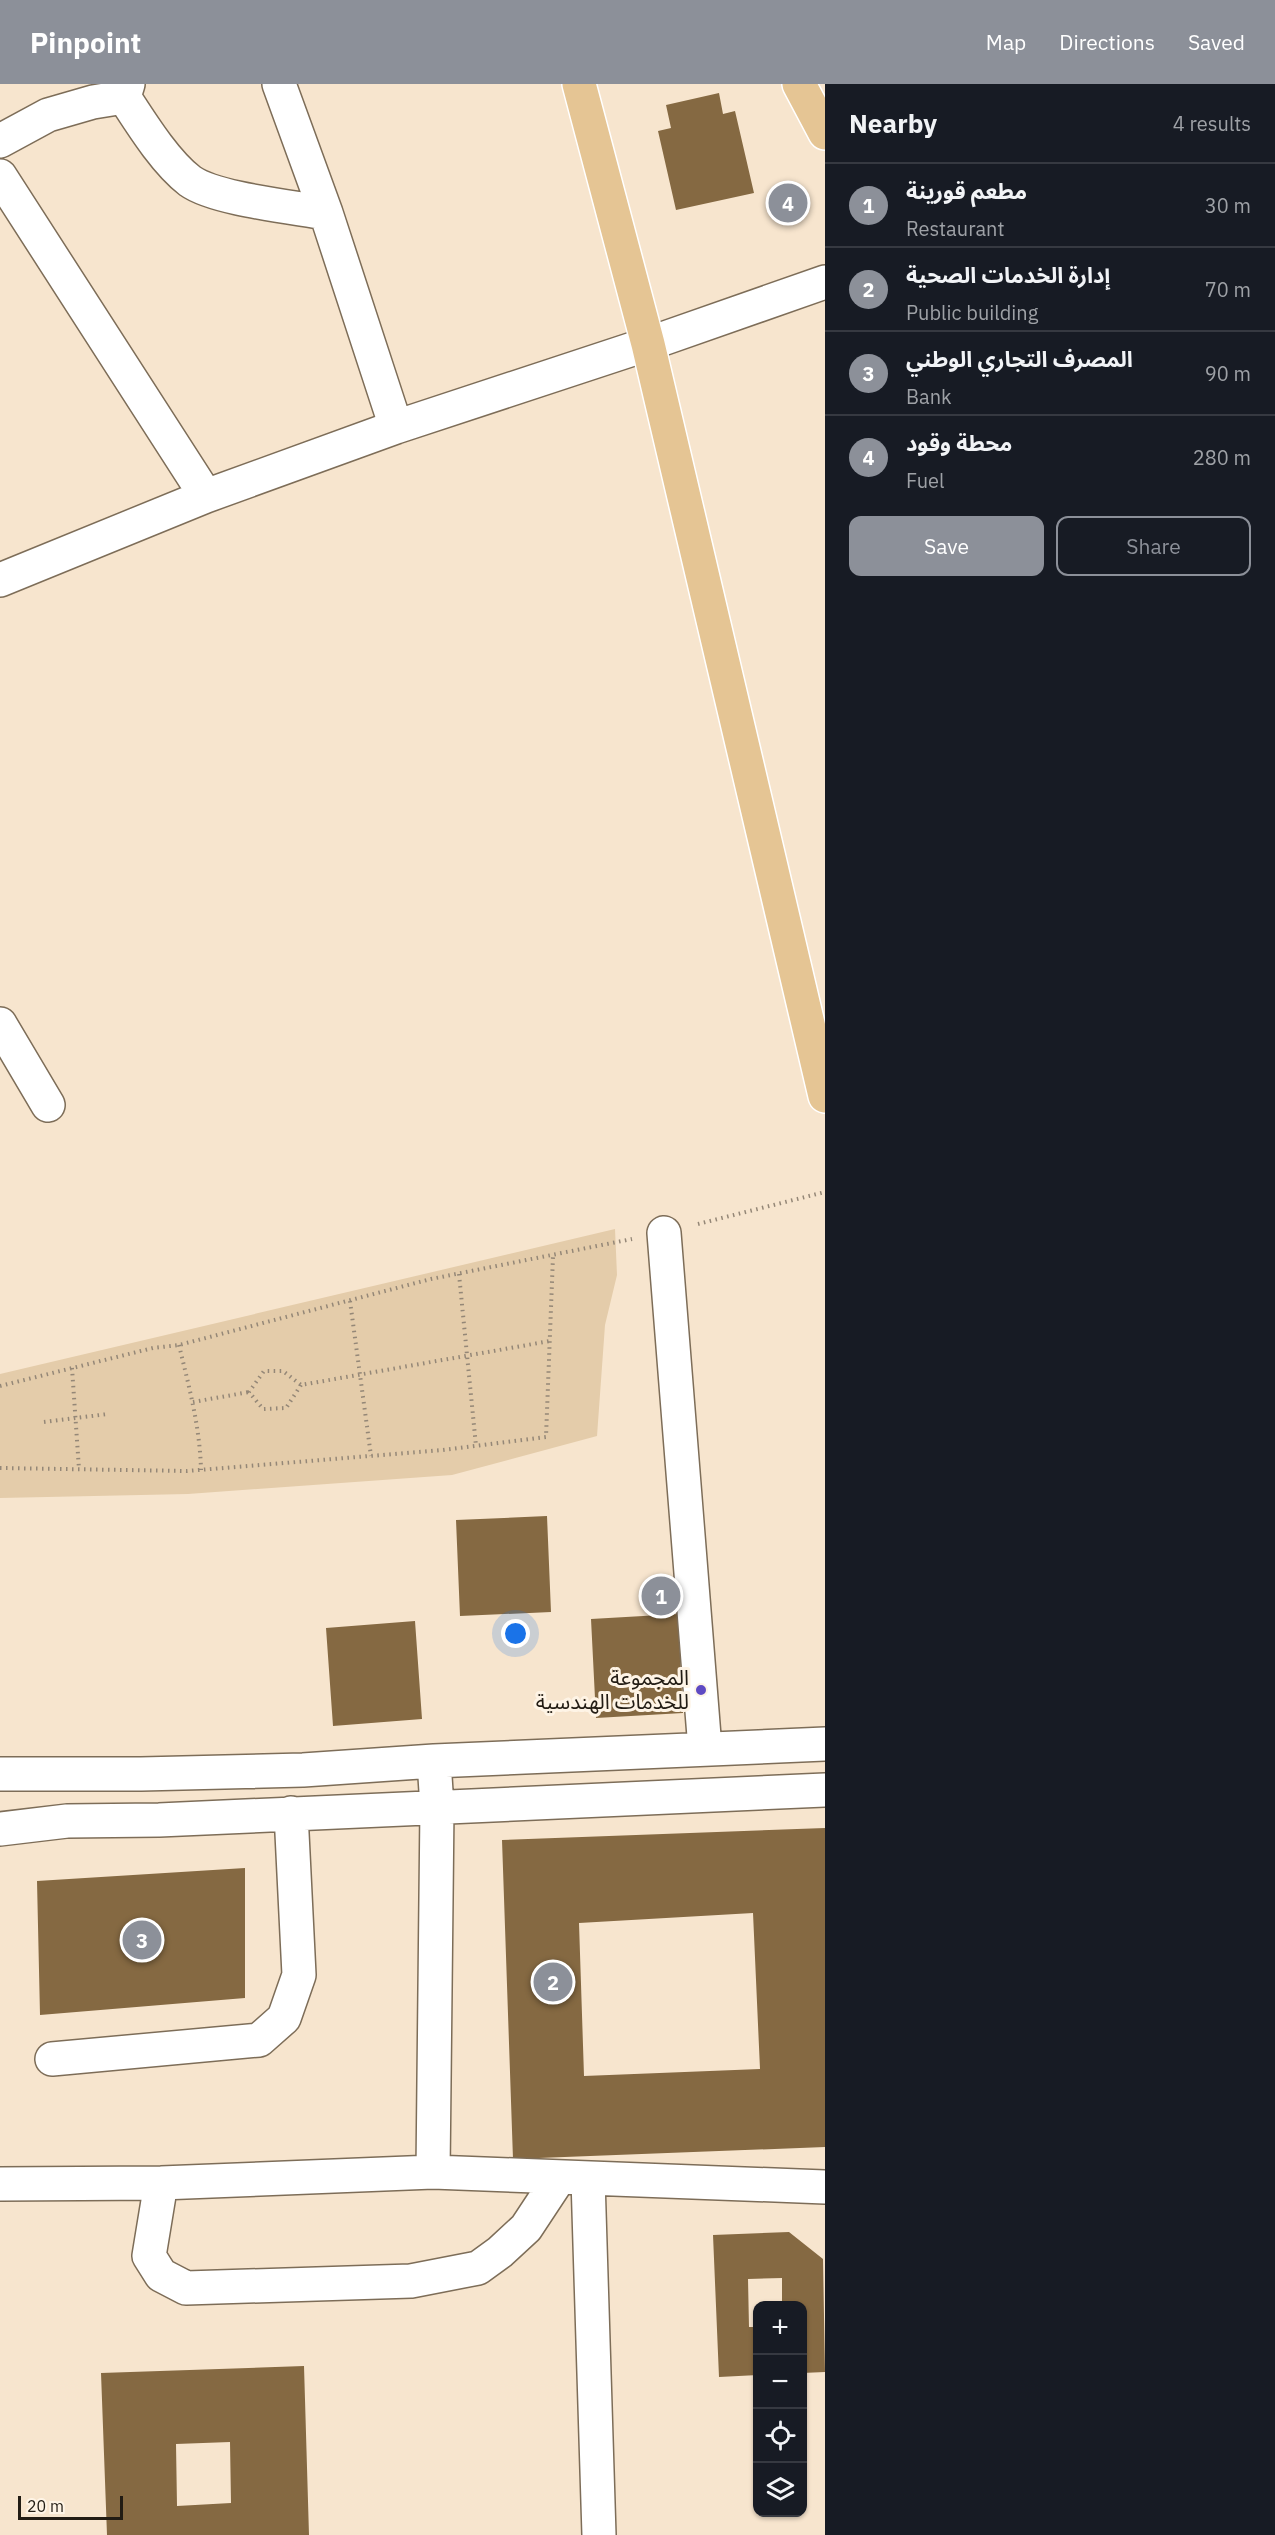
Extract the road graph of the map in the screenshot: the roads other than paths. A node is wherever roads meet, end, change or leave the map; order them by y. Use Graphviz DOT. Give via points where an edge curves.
graph roads {
  1 [pos="279,84"];
  2 [pos="579,84"];
  3 [pos="799,84"];
  4 [pos="126,90"];
  5 [pos="825,133"];
  6 [pos="0,141"];
  7 [pos="0,176"];
  8 [pos="326,213"];
  9 [pos="825,282"];
  10 [pos="648,344"];
  11 [pos="396,427"];
  12 [pos="206,496"];
  13 [pos="0,580"];
  14 [pos="0,1024"];
  15 [pos="825,1096"];
  16 [pos="48,1105"];
  17 [pos="664,1233"];
  18 [pos="825,1744"];
  19 [pos="705,1749"];
  20 [pos="434,1761"];
  21 [pos="0,1774"];
  22 [pos="825,1790"];
  23 [pos="437,1806"];
  24 [pos="291,1813"];
  25 [pos="0,1829"];
  26 [pos="52,2059"];
  27 [pos="433,2172"];
  28 [pos="573,2178"];
  29 [pos="161,2183"];
  30 [pos="0,2184"];
  31 [pos="825,2187"];
  32 [pos="599,2535"];
  1 -- 8 [label="street"];
  2 -- 10 [label="main road"];
  3 -- 5 [label="main road"];
  4 -- 6 [label="street" via="48,115"];
  4 -- 8 [label="street" via="154,142 191,182 229,196"];
  7 -- 12 [label="street"];
  8 -- 11 [label="street"];
  9 -- 10 [label="street"];
  10 -- 11 [label="street"];
  10 -- 15 [label="main road"];
  11 -- 12 [label="street"];
  12 -- 13 [label="street"];
  14 -- 16 [label="street"];
  17 -- 19 [label="street"];
  18 -- 19 [label="street"];
  19 -- 20 [label="street"];
  20 -- 21 [label="street" via="303,1770"];
  20 -- 23 [label="street"];
  22 -- 23 [label="street"];
  23 -- 24 [label="street"];
  23 -- 27 [label="street"];
  24 -- 25 [label="street" via="67,1821"];
  24 -- 26 [label="street" via="299,1975 284,2018 259,2040"];
  27 -- 28 [label="street"];
  27 -- 29 [label="street"];
  28 -- 29 [label="street" via="501,2252 478,2268 411,2280 197,2288 186,2288 161,2275 149,2256"];
  28 -- 31 [label="street"];
  28 -- 32 [label="street"];
  29 -- 30 [label="street"];
}
